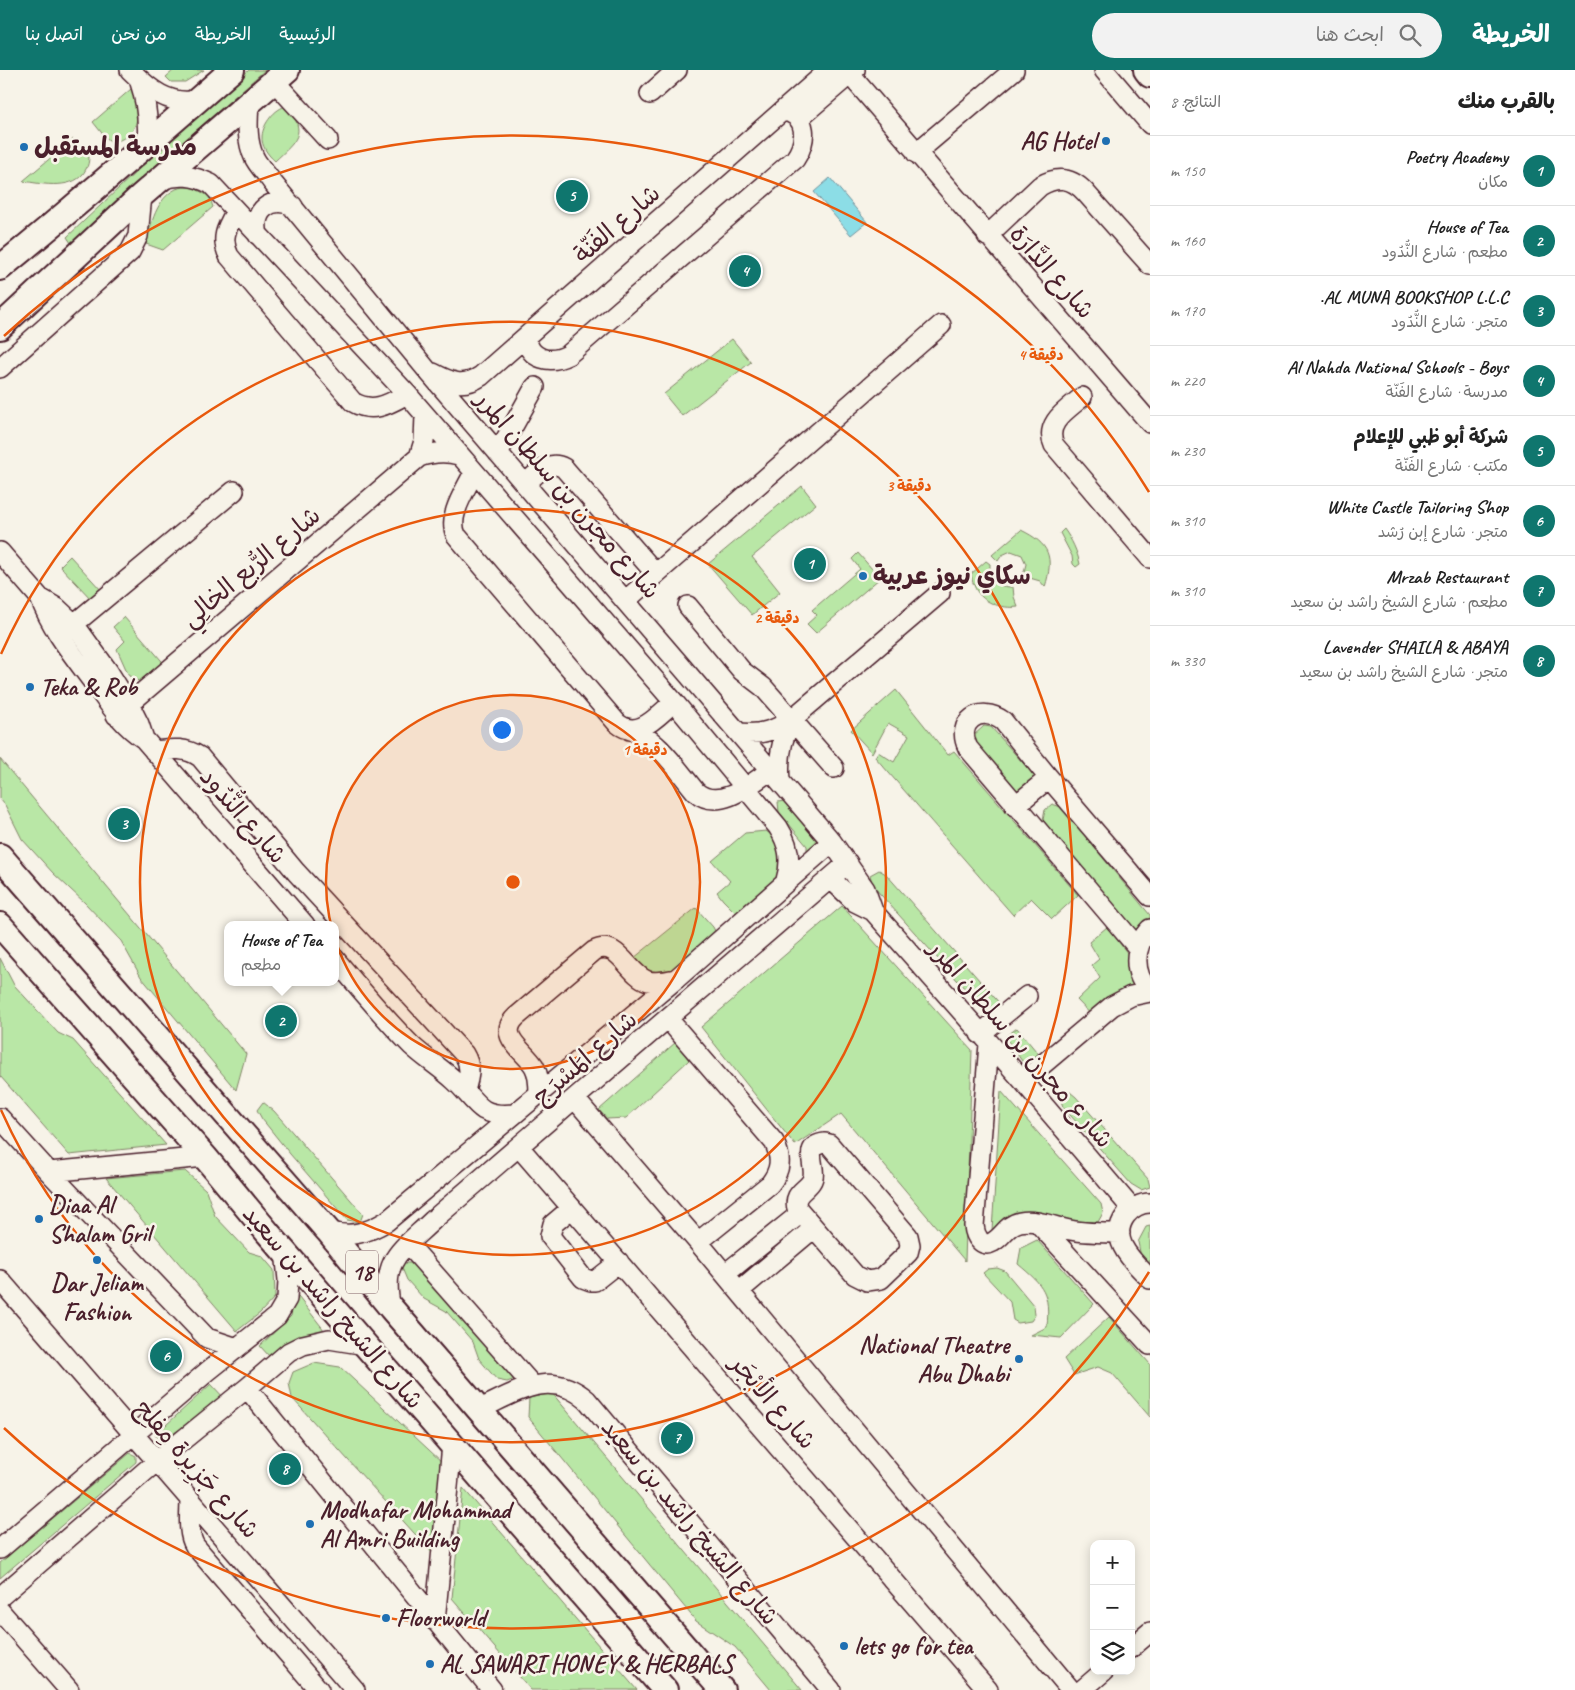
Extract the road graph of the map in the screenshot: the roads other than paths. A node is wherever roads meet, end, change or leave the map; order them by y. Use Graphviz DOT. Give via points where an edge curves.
graph roads {
  1 [pos="232,70"];
  2 [pos="677,70"];
  3 [pos="829,70"];
  4 [pos="1014,70"];
  5 [pos="1104,70"];
  6 [pos="1146,70"];
  7 [pos="850,72"];
  8 [pos="139,73"];
  9 [pos="1150,75"];
  10 [pos="280,76"];
  11 [pos="650,94"];
  12 [pos="197,100"];
  13 [pos="249,102"];
  14 [pos="791,114"];
  15 [pos="1150,124"];
  16 [pos="328,140"];
  17 [pos="147,143"];
  18 [pos="916,153"];
  19 [pos="161,180"];
  20 [pos="142,195"];
  21 [pos="293,206"];
  22 [pos="236,212"];
  23 [pos="258,235"];
  24 [pos="987,236"];
  25 [pos="1150,266"];
  26 [pos="0,268"];
  27 [pos="941,325"];
  28 [pos="0,327"];
  29 [pos="526,338"];
  30 [pos="0,368"];
  31 [pos="427,370"];
  32 [pos="535,387"];
  33 [pos="408,394"];
  34 [pos="1082,397"];
  35 [pos="425,415"];
  36 [pos="1149,418"];
  37 [pos="498,453"];
  38 [pos="459,455"];
  39 [pos="419,457"];
  40 [pos="474,472"];
  41 [pos="526,484"];
  42 [pos="234,492"];
  43 [pos="0,552"];
  44 [pos="1150,558"];
  45 [pos="656,574"];
  46 [pos="940,593"];
  47 [pos="40,598"];
  48 [pos="626,601"];
  49 [pos="688,606"];
  50 [pos="74,624"];
  51 [pos="674,702"];
  52 [pos="122,710"];
  53 [pos="792,719"];
  54 [pos="630,730"];
  55 [pos="739,733"];
  56 [pos="149,745"];
  57 [pos="834,768"];
  58 [pos="775,775"];
  59 [pos="1049,778"];
  60 [pos="746,787"];
  61 [pos="1015,806"];
  62 [pos="832,842"];
  63 [pos="0,856"];
  64 [pos="848,863"];
  65 [pos="831,879"];
  66 [pos="786,880"];
  67 [pos="1150,896"];
  68 [pos="873,911"];
  69 [pos="301,921"];
  70 [pos="0,925"];
  71 [pos="1150,929"];
  72 [pos="710,948"];
  73 [pos="1138,948"];
  74 [pos="339,965"];
  75 [pos="726,970"];
  76 [pos="1138,971"];
  77 [pos="676,979"];
  78 [pos="1150,992"];
  79 [pos="1027,996"];
  80 [pos="1112,1006"];
  81 [pos="668,1019"];
  82 [pos="984,1039"];
  83 [pos="1023,1081"];
  84 [pos="539,1094"];
  85 [pos="471,1097"];
  86 [pos="575,1099"];
  87 [pos="514,1114"];
  88 [pos="0,1118"];
  89 [pos="479,1144"];
  90 [pos="519,1147"];
  91 [pos="205,1157"];
  92 [pos="49,1172"];
  93 [pos="427,1188"];
  94 [pos="1150,1203"];
  95 [pos="572,1208"];
  96 [pos="1132,1209"];
  97 [pos="446,1210"];
  98 [pos="801,1213"];
  99 [pos="1038,1223"];
  100 [pos="814,1228"];
  101 [pos="328,1231"];
  102 [pos="1120,1233"];
  103 [pos="698,1242"];
  104 [pos="408,1244"];
  105 [pos="284,1251"];
  106 [pos="619,1262"];
  107 [pos="725,1274"];
  108 [pos="1150,1279"];
  109 [pos="0,1280"];
  110 [pos="739,1291"];
  111 [pos="391,1308"];
  112 [pos="207,1338"];
  113 [pos="1150,1344"];
  114 [pos="366,1345"];
  115 [pos="237,1348"];
  116 [pos="208,1371"];
  117 [pos="533,1386"];
  118 [pos="247,1388"];
  119 [pos="480,1409"];
  120 [pos="134,1434"];
  121 [pos="452,1444"];
  122 [pos="157,1461"];
  123 [pos="190,1500"];
  124 [pos="0,1549"];
  125 [pos="0,1597"];
  126 [pos="0,1611"];
  127 [pos="435,1622"];
  128 [pos="1150,1632"];
  129 [pos="1135,1645"];
  130 [pos="1099,1675"];
  131 [pos="69,1690"];
  132 [pos="319,1690"];
  133 [pos="355,1690"];
  134 [pos="492,1690"];
  135 [pos="665,1690"];
  136 [pos="722,1690"];
  137 [pos="831,1690"];
  138 [pos="988,1690"];
  139 [pos="1071,1690"];
  140 [pos="1082,1690"];
  1 -- 12 [label="main road"];
  2 -- 11 [label="street"];
  3 -- 14 [label="street, شارع الفَنّة"];
  4 -- 18 [label="street"];
  5 -- 15 [label="street"];
  6 -- 9 [label="main road"];
  7 -- 14 [label="street, شارع الفَنّة"];
  7 -- 18 [label="street, شارع الدَّارَة"];
  8 -- 12 [label="street" via="156,93 166,98 188,102"];
  8 -- 17 [label="street" via="147,110"];
  10 -- 13 [label="main road"];
  10 -- 16 [label="street"];
  12 -- 17 [label="main road"];
  13 -- 19 [label="main road"];
  13 -- 21 [label="street, شارع مجرن بن سلطان المرر" via="248,128 254,158"];
  14 -- 29 [label="street, شارع الفَنّة"];
  14 -- 29 [label="street" via="804,128 803,141 794,159 573,352 558,359 543,359 533,354"];
  17 -- 26 [label="main road"];
  18 -- 24 [label="street, شارع الدَّارَة"];
  19 -- 20 [label="main road"];
  19 -- 22 [label="street" via="173,176 199,178 220,193"];
  20 -- 28 [label="main road"];
  20 -- 30 [label="street" via="138,236 130,252"];
  21 -- 23 [label="street" via="279,202 265,207 257,220"];
  21 -- 31 [label="street, شارع مجرن بن سلطان المرر"];
  22 -- 23 [label="street"];
  22 -- 33 [label="street" via="225,232 229,256 353,402 379,408"];
  23 -- 33 [label="street"];
  24 -- 25 [label="street" via="1040,186 1059,178 1078,184"];
  24 -- 36 [label="street, شارع الدَّارَة"];
  27 -- 45 [label="street"];
  29 -- 31 [label="street, شارع الفَنّة" via="481,376 467,383 452,383"];
  31 -- 37 [label="street, شارع مجرن بن سلطان المرر"];
  32 -- 37 [label="street"];
  33 -- 35 [label="street"];
  34 -- 44 [label="street" via="1056,420 1051,429 1054,446"];
  35 -- 38 [label="street"];
  35 -- 39 [label="street" via="424,440"];
  37 -- 41 [label="street, شارع مجرن بن سلطان المرر"];
  38 -- 39 [label="street, شارع الرُّبع الخالِي" via="435,452"];
  38 -- 40 [label="street"];
  39 -- 52 [label="street, شارع الرُّبع الخالِي"];
  40 -- 51 [label="street"];
  40 -- 54 [label="street" via="454,514 456,535 617,723"];
  41 -- 45 [label="street" via="550,465 564,468"];
  41 -- 48 [label="street, شارع مجرن بن سلطان المرر"];
  42 -- 50 [label="street"];
  43 -- 47 [label="street, شارع النُّدُود"];
  45 -- 48 [label="street"];
  46 -- 53 [label="street"];
  47 -- 50 [label="street, شارع النُّدُود"];
  47 -- 52 [label="street, شارع النُّدُود" via="74,658"];
  48 -- 55 [label="street, شارع مجرن بن سلطان المرر"];
  49 -- 53 [label="street" via="742,672 763,688"];
  50 -- 52 [label="street, شارع النُّدُود" via="108,671"];
  51 -- 54 [label="street" via="646,726"];
  51 -- 60 [label="street"];
  52 -- 56 [label="street, شارع النُّدُود" via="130,730"];
  53 -- 55 [label="street" via="761,733"];
  53 -- 57 [label="street"];
  53 -- 58 [label="street" via="782,742"];
  54 -- 60 [label="street" via="648,737 696,792 706,798 722,798"];
  55 -- 58 [label="street, شارع مجرن بن سلطان المرر"];
  56 -- 69 [label="street, شارع النُّدُود"];
  56 -- 85 [label="street" via="178,748 200,757 296,872 464,1054 470,1072"];
  58 -- 60 [label="street"];
  58 -- 62 [label="street, شارع مجرن بن سلطان المرر"];
  59 -- 61 [label="street"];
  59 -- 61 [label="street" via="1003,721 988,713 972,718 966,724 964,741"];
  59 -- 67 [label="street"];
  60 -- 66 [label="street" via="787,843 790,862"];
  61 -- 73 [label="street"];
  62 -- 64 [label="street, شارع مجرن بن سلطان المرر"];
  62 -- 66 [label="street, شارع المَسْرَج"];
  63 -- 101 [label="main road, شارع الشيخ راشد بن سعيد / 18"];
  64 -- 65 [label="street, شارع المَسْرَج"];
  64 -- 68 [label="street, شارع مجرن بن سلطان المرر" via="865,889"];
  65 -- 68 [label="street, شارع مجرن بن سلطان المرر" via="855,902"];
  65 -- 75 [label="street, شارع المَسْرَج"];
  66 -- 72 [label="street, شارع المَسْرَج"];
  68 -- 82 [label="street, شارع مجرن بن سلطان المرر"];
  70 -- 91 [label="main road, شارع الشيخ راشد بن سعيد / 18"];
  71 -- 73 [label="street"];
  72 -- 75 [label="street" via="714,965"];
  72 -- 77 [label="street, شارع المَسْرَج"];
  73 -- 76 [label="street"];
  74 -- 85 [label="street" via="413,1047"];
  75 -- 81 [label="street, شارع المَسْرَج"];
  76 -- 78 [label="street"];
  76 -- 80 [label="street"];
  77 -- 84 [label="street, شارع المَسْرَج"];
  77 -- 84 [label="street" via="647,981 613,950 594,951 509,1026 510,1037 533,1064"];
  78 -- 80 [label="street" via="1131,996"];
  79 -- 82 [label="street"];
  80 -- 83 [label="street"];
  81 -- 86 [label="street, شارع المَسْرَج"];
  81 -- 103 [label="street" via="774,1142 779,1152 777,1175 770,1184"];
  82 -- 83 [label="street, شارع مجرن بن سلطان المرر"];
  82 -- 99 [label="street" via="974,1232 976,1238 986,1244 1019,1222"];
  83 -- 96 [label="street, شارع مجرن بن سلطان المرر"];
  84 -- 87 [label="street, شارع المَسْرَج"];
  85 -- 87 [label="street" via="484,1110 494,1114"];
  85 -- 89 [label="street" via="482,1124"];
  86 -- 90 [label="street, شارع المَسْرَج"];
  86 -- 103 [label="street"];
  87 -- 89 [label="street, شارع المَسْرَج"];
  88 -- 92 [label="street"];
  89 -- 93 [label="street, شارع المَسْرَج"];
  90 -- 95 [label="street, شارع الأبْجَر"];
  90 -- 97 [label="street, شارع المَسْرَج"];
  91 -- 92 [label="street"];
  91 -- 105 [label="main road, شارع الشيخ راشد بن سعيد / 18"];
  92 -- 112 [label="street"];
  93 -- 97 [label="street"];
  93 -- 101 [label="street, شارع المَسْرَج" via="374,1229 351,1235"];
  94 -- 96 [label="street"];
  95 -- 106 [label="street, شارع الأبْجَر"];
  95 -- 106 [label="street" via="553,1224 550,1236 583,1278 595,1280"];
  96 -- 102 [label="street" via="1123,1220"];
  97 -- 104 [label="street, شارع المَسْرَج"];
  98 -- 100 [label="street"];
  98 -- 100 [label="street" via="797,1208 798,1195 814,1177 811,1153 820,1144 829,1144 908,1236 910,1249 881,1279 867,1281 854,1275"];
  98 -- 107 [label="street"];
  99 -- 102 [label="street" via="1086,1232"];
  99 -- 113 [label="street"];
  100 -- 110 [label="street"];
  101 -- 111 [label="main road, شارع الشيخ راشد بن سعيد / 18"];
  102 -- 108 [label="street" via="1126,1253"];
  103 -- 107 [label="street"];
  104 -- 111 [label="street, شارع المَسْرَج" via="395,1257 389,1271 387,1286"];
  104 -- 117 [label="street"];
  105 -- 114 [label="main road, شارع الشيخ راشد بن سعيد / 18"];
  105 -- 115 [label="street" via="287,1299 277,1316"];
  106 -- 138 [label="street, شارع الأبْجَر"];
  107 -- 110 [label="street"];
  109 -- 120 [label="street, شارع جَزِيرة مِفلِح"];
  110 -- 139 [label="street"];
  111 -- 119 [label="main road, شارع الشيخ راشد بن سعيد / 18"];
  112 -- 115 [label="street"];
  112 -- 116 [label="street"];
  114 -- 118 [label="street" via="329,1339 303,1345"];
  114 -- 121 [label="main road, شارع الشيخ راشد بن سعيد / 18"];
  115 -- 116 [label="street"];
  116 -- 120 [label="street"];
  117 -- 119 [label="street, شارع الشيخ راشد بن سعيد"];
  117 -- 137 [label="street, شارع الشيخ راشد بن سعيد" via="558,1384 569,1387 587,1400"];
  118 -- 122 [label="street"];
  118 -- 127 [label="street"];
  119 -- 136 [label="main road, شارع الشيخ راشد بن سعيد / 18"];
  120 -- 122 [label="street, شارع جَزِيرة مِفلِح"];
  120 -- 124 [label="street"];
  121 -- 127 [label="street"];
  121 -- 135 [label="main road, شارع الشيخ راشد بن سعيد / 18"];
  122 -- 123 [label="street, شارع جَزِيرة مِفلِح"];
  122 -- 125 [label="street"];
  123 -- 132 [label="street" via="192,1542"];
  123 -- 133 [label="street, شارع جَزِيرة مِفلِح"];
  126 -- 131 [label="street"];
  127 -- 134 [label="street"];
  128 -- 129 [label="street"];
  130 -- 140 [label="street"];
}
